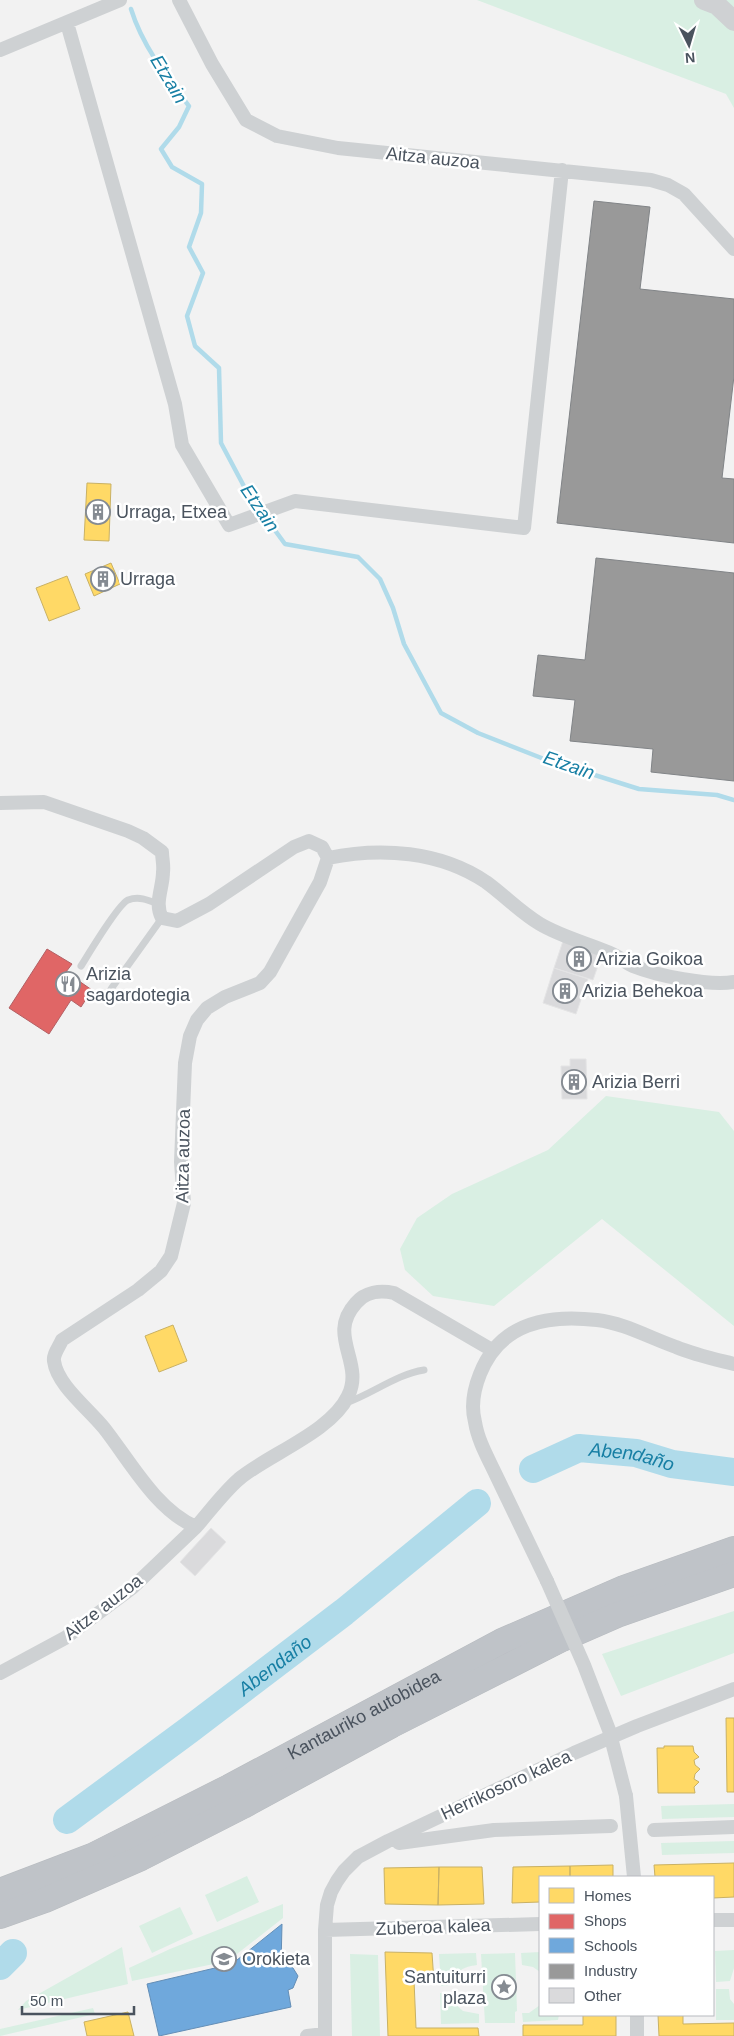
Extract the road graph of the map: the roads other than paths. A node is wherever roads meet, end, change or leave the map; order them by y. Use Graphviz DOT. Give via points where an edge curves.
graph roads {
  1 [pos="120,0"];
  2 [pos="180,0"];
  3 [pos="704,0"];
  4 [pos="734,21"];
  5 [pos="67,23"];
  6 [pos="0,50"];
  7 [pos="562,170"];
  8 [pos="734,249"];
  9 [pos="0,803"];
  10 [pos="328,858"];
  11 [pos="158,904"];
  12 [pos="162,918"];
  13 [pos="81,966"];
  14 [pos="734,982"];
  15 [pos="111,989"];
  16 [pos="492,1350"];
  17 [pos="734,1364"];
  18 [pos="424,1370"];
  19 [pos="343,1404"];
  20 [pos="196,1527"];
  21 [pos="734,1549"];
  22 [pos="734,1574"];
  23 [pos="0,1673"];
  24 [pos="734,1689"];
  25 [pos="612,1826"];
  26 [pos="734,1827"];
  27 [pos="654,1830"];
  28 [pos="399,1843"];
  29 [pos="634,1876"];
  30 [pos="0,1891"];
  31 [pos="0,1916"];
  32 [pos="714,1920"];
  33 [pos="734,1920"];
  34 [pos="539,1924"];
  35 [pos="325,1930"];
  36 [pos="637,2016"];
  37 [pos="325,2035"];
  38 [pos="307,2036"];
  39 [pos="637,2036"];
  1 -- 5 [label="street"];
  2 -- 7 [label="street, Aitza auzoa" via="212,64 246,120 277,136 338,148"];
  3 -- 4 [label="street" via="717,5"];
  5 -- 6 [label="street"];
  5 -- 7 [label="street" via="174,404 182,444 228,525 295,501 524,528"];
  7 -- 8 [label="street, Aitza auzoa" via="651,180 668,185 684,194"];
  9 -- 11 [label="street" via="44,802 143,838 162,852 163,872"];
  10 -- 12 [label="street" via="322,847 309,841 294,847 185,917 177,921"];
  10 -- 14 [label="street" via="391,852 425,855 485,881 554,932 611,953 633,966 692,980"];
  10 -- 20 [label="street, Aitza auzoa" via="320,882 270,972 260,983 207,1008 190,1036 185,1063 181,1162 184,1203 171,1256 161,1271 62,1340 55,1352 54,1361 61,1379 104,1428 144,1482 180,1520"];
  11 -- 12 [label="street"];
  11 -- 13 [label="lane" via="140,898 126,900"];
  12 -- 15 [label="lane"];
  16 -- 17 [label="street" via="502,1339 534,1323 581,1319 614,1324 678,1348"];
  16 -- 19 [label="street" via="394,1293 385,1291 365,1295 352,1306 344,1321 344,1338 352,1372 351,1389"];
  16 -- 29 [label="street, bridge" via="478,1380 474,1421 584,1665 609,1730 626,1796"];
  18 -- 19 [label="lane"];
  19 -- 20 [label="street" via="323,1424 240,1478"];
  20 -- 23 [label="street, Aitze auzoa" via="132,1588 65,1638"];
  21 -- 30 [label="highway, Kantauriko autobidea" via="624,1588 502,1641 229,1787 92,1856"];
  22 -- 31 [label="highway, Kantauriko autobidea" via="617,1616 554,1643 141,1858"];
  24 -- 35 [label="street, Herrikosoro kalea" via="587,1748 368,1851 344,1871 331,1892"];
  25 -- 28 [label="street" via="494,1830"];
  26 -- 27 [label="street"];
  32 -- 33 [label="street"];
  34 -- 35 [label="street, Zuberoa kalea"];
  35 -- 37 [label="street, Herrikosoro kalea"];
  36 -- 39 [label="street"];
  37 -- 38 [label="street"];
}
